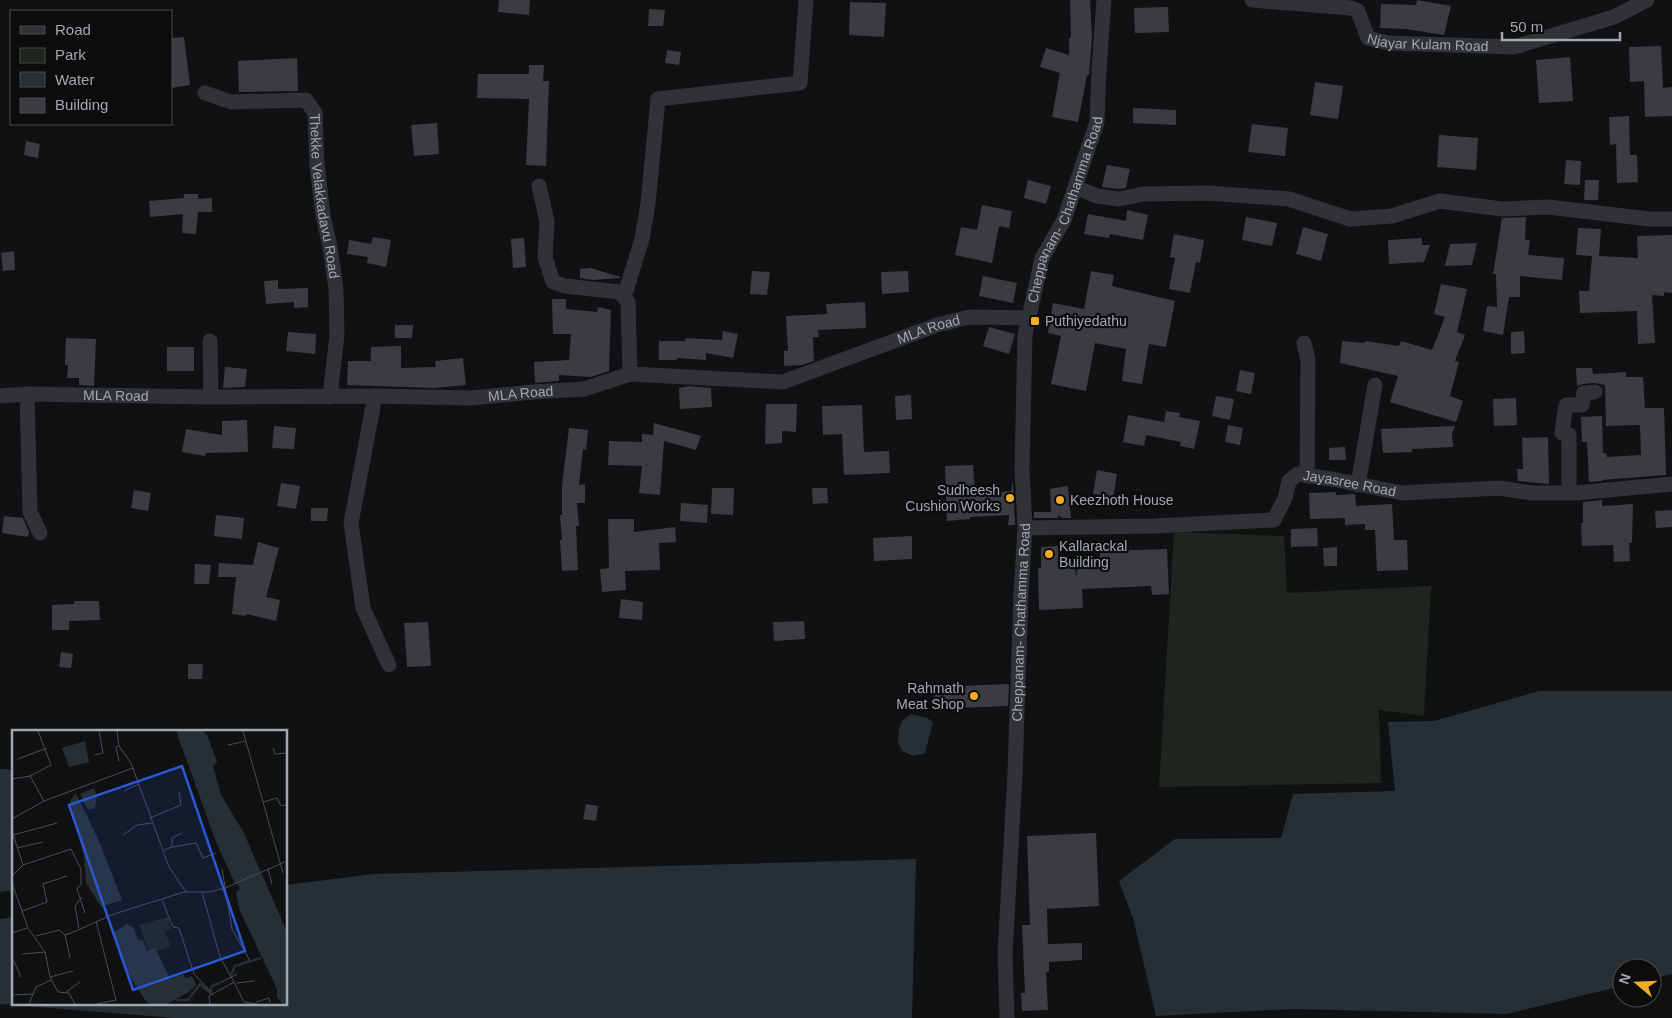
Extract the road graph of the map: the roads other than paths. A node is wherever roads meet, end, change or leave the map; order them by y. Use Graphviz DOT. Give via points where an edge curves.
graph roads {
  1 [pos="806,0"];
  2 [pos="1104,0"];
  3 [pos="1252,0"];
  4 [pos="1647,0"];
  5 [pos="205,93"];
  6 [pos="539,186"];
  7 [pos="1075,187"];
  8 [pos="1672,219"];
  9 [pos="624,297"];
  10 [pos="1028,318"];
  11 [pos="210,341"];
  12 [pos="1304,343"];
  13 [pos="630,374"];
  14 [pos="1375,385"];
  15 [pos="1595,392"];
  16 [pos="27,394"];
  17 [pos="0,396"];
  18 [pos="375,396"];
  19 [pos="211,397"];
  20 [pos="330,397"];
  21 [pos="1307,476"];
  22 [pos="1672,484"];
  23 [pos="1358,485"];
  24 [pos="1569,493"];
  25 [pos="1025,528"];
  26 [pos="40,533"];
  27 [pos="389,665"];
  28 [pos="1008,1018"];
  1 -- 9 [label="street" via="800,83 658,99 642,239"];
  2 -- 7 [label="street, Cheppanam- Chathamma Road" via="1097,122"];
  3 -- 4 [label="street, Njayar Kulam Road" via="1350,8 1358,11 1368,38 1389,43 1514,46 1614,17"];
  5 -- 20 [label="street, Thekke Velakkadavu Road" via="231,102 306,100 314,113 323,215 336,289 337,335"];
  6 -- 9 [label="street" via="546,222 545,256 553,282 619,292"];
  7 -- 8 [label="street" via="1098,196 1119,199 1143,194 1208,193 1289,199 1350,219 1392,216 1440,201 1502,209 1548,207"];
  7 -- 10 [label="street, Cheppanam- Chathamma Road" via="1064,220 1042,258"];
  9 -- 13 [label="street" via="628,302"];
  10 -- 13 [label="street, MLA Road" via="969,317 945,323 783,382"];
  10 -- 25 [label="street, Cheppanam- Chathamma Road" via="1022,468"];
  11 -- 19 [label="street"];
  12 -- 21 [label="street" via="1308,360"];
  13 -- 18 [label="street, MLA Road" via="584,389 471,398"];
  14 -- 23 [label="street"];
  15 -- 24 [label="street" via="1584,393 1582,405 1566,404 1562,433 1569,435"];
  16 -- 17 [label="street, MLA Road"];
  16 -- 19 [label="street, MLA Road"];
  16 -- 26 [label="street" via="30,512"];
  18 -- 20 [label="street, MLA Road"];
  18 -- 27 [label="street" via="351,524 363,608"];
  19 -- 20 [label="street, MLA Road"];
  21 -- 23 [label="street, Jayasree Road"];
  21 -- 25 [label="street, Jayasree Road" via="1298,474 1289,481 1274,520"];
  22 -- 24 [label="street, Jayasree Road"];
  23 -- 24 [label="street, Jayasree Road" via="1402,493 1498,488 1532,493"];
  25 -- 28 [label="street, Cheppanam- Chathamma Road" via="1005,953"];
}
